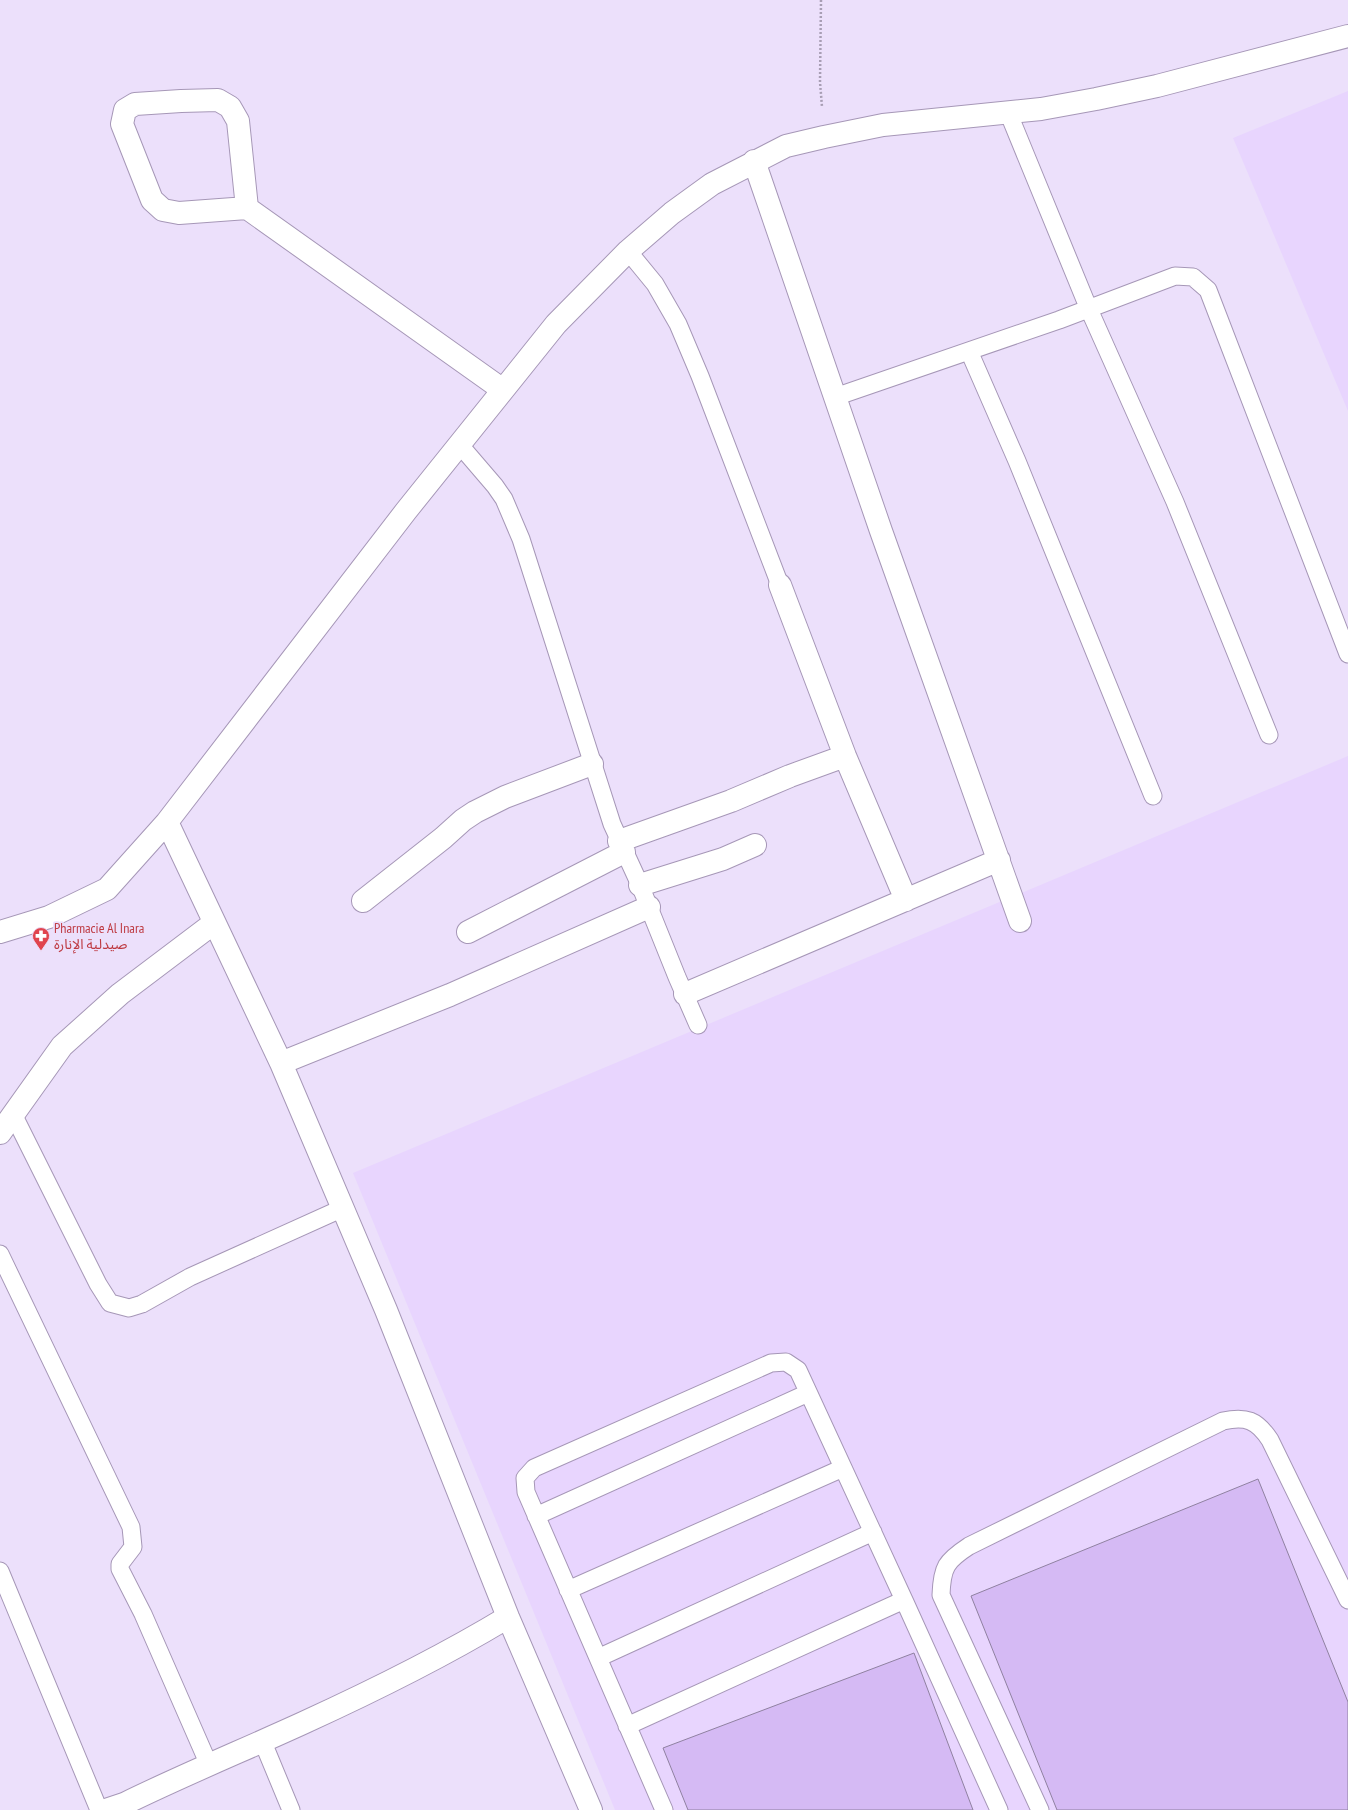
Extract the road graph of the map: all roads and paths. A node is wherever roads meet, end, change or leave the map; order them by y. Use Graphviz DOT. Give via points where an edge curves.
graph roads {
  1 [pos="821,0"];
  2 [pos="1348,36"];
  3 [pos="1008,112"];
  4 [pos="824,137"];
  5 [pos="754,161"];
  6 [pos="247,208"];
  7 [pos="628,251"];
  8 [pos="1088,307"];
  9 [pos="969,351"];
  10 [pos="503,390"];
  11 [pos="835,397"];
  12 [pos="459,444"];
  13 [pos="780,585"];
  14 [pos="1348,654"];
  15 [pos="1269,735"];
  16 [pos="845,756"];
  17 [pos="592,764"];
  18 [pos="1153,796"];
  19 [pos="167,822"];
  20 [pos="622,846"];
  21 [pos="755,846"];
  22 [pos="999,860"];
  23 [pos="640,885"];
  24 [pos="906,900"];
  25 [pos="363,901"];
  26 [pos="649,907"];
  27 [pos="1020,921"];
  28 [pos="214,923"];
  29 [pos="0,932"];
  30 [pos="468,932"];
  31 [pos="685,994"];
  32 [pos="698,1025"];
  33 [pos="281,1063"];
  34 [pos="14,1114"];
  35 [pos="0,1133"];
  36 [pos="343,1208"];
  37 [pos="0,1254"];
  38 [pos="808,1393"];
  39 [pos="842,1468"];
  40 [pos="536,1516"];
  41 [pos="873,1532"];
  42 [pos="0,1571"];
  43 [pos="568,1590"];
  44 [pos="904,1600"];
  45 [pos="1348,1600"];
  46 [pos="508,1617"];
  47 [pos="598,1658"];
  48 [pos="627,1726"];
  49 [pos="262,1740"];
  50 [pos="209,1765"];
  51 [pos="119,1808"];
  52 [pos="99,1810"];
  53 [pos="291,1810"];
  54 [pos="591,1810"];
  55 [pos="664,1810"];
  56 [pos="999,1810"];
  57 [pos="1040,1810"];
  1 -- 4 [label="path" via="820,82"];
  2 -- 3 [label="street" via="1150,88 1041,109"];
  3 -- 4 [label="street" via="883,125"];
  3 -- 8 [label="lane"];
  4 -- 5 [label="street" via="786,146"];
  5 -- 7 [label="street" via="712,184 672,213"];
  5 -- 11 [label="street"];
  6 -- 6 [label="street" via="179,213 163,210 152,200 122,124 125,110 135,104 181,101 218,100 230,107 238,121"];
  6 -- 10 [label="street"];
  7 -- 10 [label="street" via="556,324"];
  7 -- 13 [label="lane" via="655,284 678,324"];
  8 -- 9 [label="lane" via="1059,320"];
  8 -- 14 [label="lane" via="1175,276 1193,277 1208,290"];
  8 -- 15 [label="lane" via="1175,502"];
  9 -- 11 [label="lane"];
  9 -- 18 [label="lane" via="1017,461"];
  10 -- 12 [label="street"];
  11 -- 22 [label="street"];
  12 -- 17 [label="lane" via="495,486 514,522"];
  12 -- 19 [label="street"];
  13 -- 16 [label="street"];
  16 -- 20 [label="street" via="790,776"];
  16 -- 24 [label="street"];
  17 -- 20 [label="lane"];
  17 -- 25 [label="street" via="505,797 475,812"];
  19 -- 28 [label="street"];
  19 -- 29 [label="street" via="107,889 49,917"];
  20 -- 23 [label="lane"];
  20 -- 30 [label="street"];
  21 -- 23 [label="street"];
  22 -- 24 [label="street"];
  22 -- 27 [label="street"];
  23 -- 26 [label="lane"];
  24 -- 31 [label="street"];
  26 -- 31 [label="lane"];
  26 -- 33 [label="street" via="450,995"];
  28 -- 33 [label="street"];
  28 -- 34 [label="street" via="120,994 62,1046"];
  31 -- 32 [label="lane"];
  33 -- 36 [label="street"];
  34 -- 35 [label="street"];
  34 -- 36 [label="lane" via="98,1284 110,1303 129,1308 142,1304 190,1277"];
  36 -- 46 [label="street"];
  37 -- 50 [label="lane" via="131,1527 133,1547 120,1564 120,1569 143,1614"];
  38 -- 39 [label="lane"];
  38 -- 40 [label="lane"];
  38 -- 40 [label="lane" via="798,1370 786,1362 771,1363 534,1468 525,1478 525,1485"];
  39 -- 41 [label="lane"];
  39 -- 43 [label="lane"];
  40 -- 43 [label="lane"];
  41 -- 44 [label="lane"];
  41 -- 47 [label="lane"];
  42 -- 52 [label="lane"];
  43 -- 47 [label="lane"];
  44 -- 48 [label="lane"];
  44 -- 56 [label="lane"];
  45 -- 57 [label="lane" via="1270,1440 1262,1428 1250,1420 1236,1418 1216,1425 969,1546 952,1557 942,1575 941,1595"];
  46 -- 49 [label="street" via="450,1651 310,1720"];
  46 -- 54 [label="street"];
  47 -- 48 [label="lane"];
  48 -- 55 [label="lane"];
  49 -- 50 [label="street"];
  49 -- 53 [label="lane"];
  50 -- 51 [label="street"];
}
